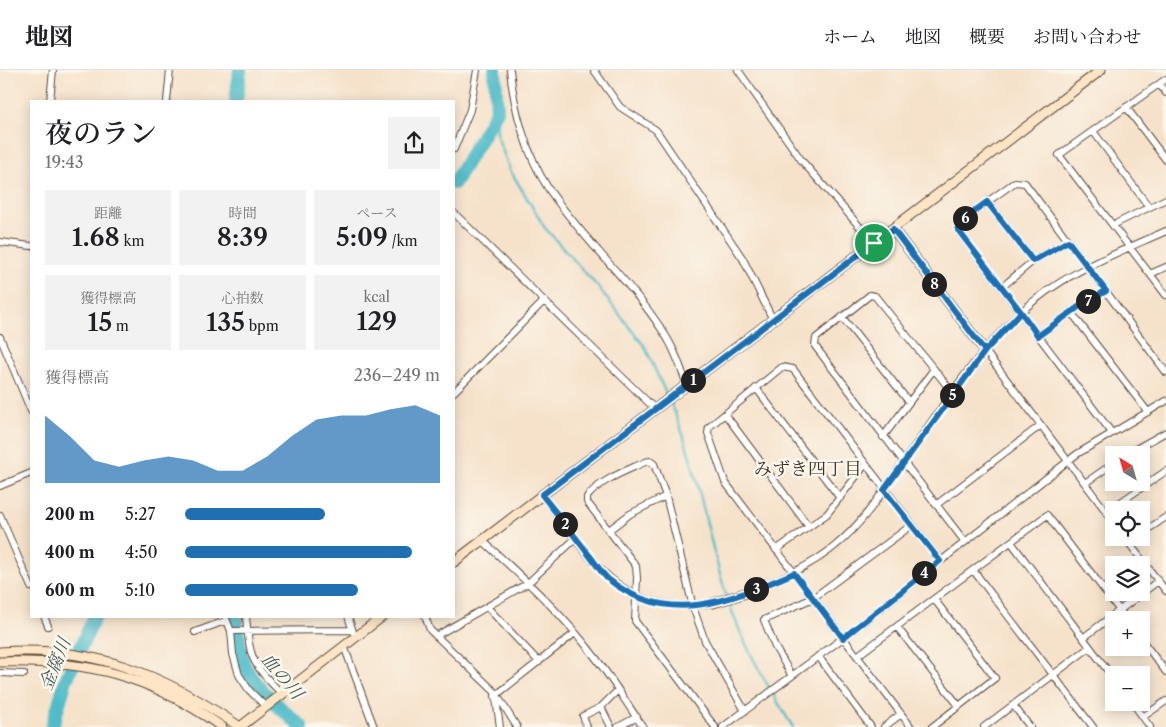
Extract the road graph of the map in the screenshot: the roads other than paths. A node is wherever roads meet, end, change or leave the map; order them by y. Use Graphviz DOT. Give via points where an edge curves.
graph roads {
  1 [pos="53,70"];
  2 [pos="170,70"];
  3 [pos="477,70"];
  4 [pos="510,70"];
  5 [pos="594,70"];
  6 [pos="738,70"];
  7 [pos="1101,70"];
  8 [pos="1166,79"];
  9 [pos="1159,84"];
  10 [pos="1166,93"];
  11 [pos="50,100"];
  12 [pos="167,100"];
  13 [pos="1126,107"];
  14 [pos="1093,131"];
  15 [pos="455,147"];
  16 [pos="1166,160"];
  17 [pos="1166,199"];
  18 [pos="987,202"];
  19 [pos="1149,207"];
  20 [pos="455,214"];
  21 [pos="1113,225"];
  22 [pos="893,229"];
  23 [pos="1166,231"];
  24 [pos="1068,241"];
  25 [pos="0,242"];
  26 [pos="874,243"];
  27 [pos="30,246"];
  28 [pos="1130,248"];
  29 [pos="1033,261"];
  30 [pos="1087,266"];
  31 [pos="1166,267"];
  32 [pos="1150,274"];
  33 [pos="1002,287"];
  34 [pos="1106,291"];
  35 [pos="1166,295"];
  36 [pos="544,301"];
  37 [pos="1021,312"];
  38 [pos="1071,312"];
  39 [pos="842,317"];
  40 [pos="773,320"];
  41 [pos="1038,336"];
  42 [pos="0,337"];
  43 [pos="985,351"];
  44 [pos="934,369"];
  45 [pos="1166,372"];
  46 [pos="687,385"];
  47 [pos="756,388"];
  48 [pos="455,391"];
  49 [pos="953,393"];
  50 [pos="909,402"];
  51 [pos="1166,402"];
  52 [pos="659,407"];
  53 [pos="30,409"];
  54 [pos="1148,412"];
  55 [pos="725,414"];
  56 [pos="1041,425"];
  57 [pos="1166,432"];
  58 [pos="1112,433"];
  59 [pos="883,436"];
  60 [pos="1141,446"];
  61 [pos="1068,461"];
  62 [pos="903,463"];
  63 [pos="865,465"];
  64 [pos="1105,470"];
  65 [pos="1166,471"];
  66 [pos="30,473"];
  67 [pos="1085,484"];
  68 [pos="0,486"];
  69 [pos="884,490"];
  70 [pos="542,495"];
  71 [pos="666,496"];
  72 [pos="840,498"];
  73 [pos="1122,501"];
  74 [pos="936,505"];
  75 [pos="1105,511"];
  76 [pos="0,515"];
  77 [pos="1166,517"];
  78 [pos="912,525"];
  79 [pos="809,527"];
  80 [pos="1150,528"];
  81 [pos="609,530"];
  82 [pos="576,538"];
  83 [pos="482,540"];
  84 [pos="965,542"];
  85 [pos="1011,542"];
  86 [pos="1132,546"];
  87 [pos="776,550"];
  88 [pos="455,561"];
  89 [pos="940,561"];
  90 [pos="973,570"];
  91 [pos="794,573"];
  92 [pos="1158,581"];
  93 [pos="528,583"];
  94 [pos="30,585"];
  95 [pos="1166,591"];
  96 [pos="749,592"];
  97 [pos="635,596"];
  98 [pos="813,598"];
  99 [pos="934,599"];
  100 [pos="713,603"];
  101 [pos="487,607"];
  102 [pos="693,607"];
  103 [pos="1119,610"];
  104 [pos="45,618"];
  105 [pos="246,618"];
  106 [pos="349,618"];
  107 [pos="380,618"];
  108 [pos="427,618"];
  109 [pos="225,619"];
  110 [pos="48,626"];
  111 [pos="897,627"];
  112 [pos="247,630"];
  113 [pos="231,631"];
  114 [pos="195,632"];
  115 [pos="575,633"];
  116 [pos="353,634"];
  117 [pos="436,636"];
  118 [pos="843,638"];
  119 [pos="1083,638"];
  120 [pos="344,646"];
  121 [pos="1090,647"];
  122 [pos="1150,651"];
  123 [pos="0,652"];
  124 [pos="818,656"];
  125 [pos="857,656"];
  126 [pos="0,662"];
  127 [pos="539,662"];
  128 [pos="1105,667"];
  129 [pos="1166,672"];
  130 [pos="0,673"];
  131 [pos="24,674"];
  132 [pos="1053,675"];
  133 [pos="792,676"];
  134 [pos="142,677"];
  135 [pos="618,690"];
  136 [pos="281,694"];
  137 [pos="496,696"];
  138 [pos="1166,701"];
  139 [pos="1013,705"];
  140 [pos="265,706"];
  141 [pos="959,706"];
  142 [pos="601,707"];
  143 [pos="745,711"];
  144 [pos="1139,711"];
  145 [pos="901,714"];
  146 [pos="1143,717"];
  147 [pos="637,718"];
  148 [pos="222,727"];
  149 [pos="240,727"];
  150 [pos="374,727"];
  151 [pos="500,727"];
  152 [pos="517,727"];
  153 [pos="587,727"];
  154 [pos="611,727"];
  155 [pos="618,727"];
  156 [pos="643,727"];
  157 [pos="715,727"];
  158 [pos="723,727"];
  159 [pos="871,727"];
  160 [pos="884,727"];
  161 [pos="911,727"];
  162 [pos="932,727"];
  163 [pos="984,727"];
  164 [pos="1030,727"];
  165 [pos="1093,727"];
  166 [pos="1150,727"];
  1 -- 11 [label="street"];
  2 -- 12 [label="street"];
  3 -- 15 [label="street" via="470,110"];
  4 -- 46 [label="street" via="519,120 547,187 581,232 644,304 676,355"];
  5 -- 40 [label="street" via="620,107 656,130 743,259"];
  6 -- 26 [label="street" via="802,161"];
  7 -- 22 [label="street"];
  8 -- 9 [label="street"];
  9 -- 10 [label="street"];
  9 -- 13 [label="street"];
  13 -- 14 [label="street"];
  13 -- 16 [label="street"];
  14 -- 19 [label="street"];
  14 -- 21 [label="street" via="1060,154"];
  17 -- 19 [label="street"];
  18 -- 24 [label="street" via="1015,182 1025,183"];
  18 -- 29 [label="street"];
  18 -- 33 [label="street" via="958,223 958,230"];
  19 -- 21 [label="street"];
  20 -- 36 [label="street"];
  21 -- 28 [label="street"];
  22 -- 26 [label="street"];
  22 -- 43 [label="street"];
  23 -- 28 [label="street"];
  24 -- 29 [label="street"];
  24 -- 30 [label="street"];
  25 -- 27 [label="street"];
  26 -- 40 [label="street"];
  28 -- 30 [label="street"];
  28 -- 32 [label="street"];
  29 -- 33 [label="street"];
  30 -- 34 [label="street"];
  30 -- 37 [label="street" via="1052,286"];
  31 -- 32 [label="street"];
  32 -- 35 [label="street"];
  33 -- 37 [label="street"];
  34 -- 38 [label="street"];
  34 -- 45 [label="street"];
  36 -- 48 [label="street"];
  36 -- 52 [label="street"];
  37 -- 41 [label="street"];
  37 -- 43 [label="street"];
  38 -- 41 [label="street"];
  38 -- 54 [label="street"];
  39 -- 44 [label="street" via="870,295 875,296"];
  39 -- 50 [label="street"];
  39 -- 59 [label="street" via="816,338 816,346"];
  40 -- 46 [label="street"];
  41 -- 58 [label="street"];
  42 -- 53 [label="street"];
  43 -- 49 [label="street"];
  43 -- 56 [label="street"];
  44 -- 49 [label="street"];
  44 -- 50 [label="street"];
  46 -- 52 [label="street"];
  47 -- 55 [label="street"];
  47 -- 63 [label="street" via="782,367 792,369"];
  47 -- 72 [label="street"];
  49 -- 62 [label="street"];
  50 -- 59 [label="street"];
  51 -- 54 [label="street"];
  52 -- 70 [label="street"];
  54 -- 58 [label="street"];
  55 -- 79 [label="street"];
  55 -- 87 [label="street" via="709,427 708,433 725,482"];
  56 -- 61 [label="street"];
  56 -- 74 [label="street"];
  57 -- 60 [label="street"];
  58 -- 61 [label="street"];
  59 -- 62 [label="street"];
  61 -- 67 [label="street"];
  61 -- 84 [label="street"];
  62 -- 69 [label="street"];
  62 -- 74 [label="street"];
  63 -- 69 [label="street"];
  63 -- 72 [label="street"];
  64 -- 67 [label="street"];
  65 -- 73 [label="street"];
  66 -- 68 [label="street"];
  67 -- 75 [label="street"];
  69 -- 78 [label="street"];
  69 -- 91 [label="street" via="862,520 835,546"];
  70 -- 82 [label="street"];
  70 -- 83 [label="street"];
  71 -- 81 [label="street" via="630,514"];
  71 -- 81 [label="street" via="650,461 616,476 587,497 587,502"];
  71 -- 102 [label="street"];
  72 -- 79 [label="street" via="827,514"];
  74 -- 84 [label="street"];
  76 -- 94 [label="street"];
  77 -- 80 [label="street"];
  78 -- 89 [label="street"];
  78 -- 98 [label="street"];
  79 -- 87 [label="street"];
  81 -- 97 [label="street" via="636,566"];
  82 -- 93 [label="street"];
  82 -- 97 [label="street" via="607,578"];
  83 -- 88 [label="street"];
  83 -- 93 [label="street"];
  84 -- 89 [label="street"];
  85 -- 90 [label="street"];
  85 -- 103 [label="street" via="1047,515"];
  85 -- 119 [label="street"];
  86 -- 92 [label="street"];
  87 -- 91 [label="street"];
  89 -- 118 [label="street"];
  90 -- 99 [label="street"];
  90 -- 132 [label="street"];
  91 -- 96 [label="street"];
  91 -- 98 [label="street"];
  92 -- 95 [label="street"];
  92 -- 103 [label="street"];
  93 -- 101 [label="street"];
  93 -- 115 [label="street"];
  96 -- 100 [label="street"];
  97 -- 102 [label="street" via="668,606"];
  97 -- 157 [label="street" via="635,620"];
  98 -- 118 [label="street"];
  98 -- 133 [label="street" via="764,620"];
  99 -- 111 [label="street"];
  99 -- 141 [label="street" via="995,678"];
  100 -- 102 [label="street"];
  101 -- 117 [label="street"];
  101 -- 127 [label="street"];
  102 -- 143 [label="street" via="705,641"];
  103 -- 119 [label="street"];
  104 -- 110 [label="street"];
  105 -- 112 [label="street"];
  106 -- 116 [label="street"];
  107 -- 116 [label="street"];
  108 -- 117 [label="street" via="430,630"];
  109 -- 113 [label="street"];
  109 -- 114 [label="street"];
  111 -- 125 [label="street"];
  111 -- 141 [label="street"];
  112 -- 113 [label="street"];
  112 -- 116 [label="street"];
  112 -- 136 [label="street" via="253,663"];
  113 -- 140 [label="street" via="239,675"];
  115 -- 127 [label="street"];
  115 -- 135 [label="street"];
  116 -- 120 [label="street"];
  117 -- 137 [label="street" via="485,680"];
  118 -- 124 [label="street"];
  118 -- 125 [label="street"];
  119 -- 121 [label="street"];
  120 -- 136 [label="street"];
  120 -- 150 [label="street"];
  121 -- 128 [label="street"];
  121 -- 132 [label="street"];
  122 -- 129 [label="street"];
  123 -- 134 [label="street" via="66,653 97,658"];
  124 -- 133 [label="street"];
  124 -- 159 [label="street"];
  125 -- 145 [label="street"];
  126 -- 134 [label="street" via="79,664"];
  127 -- 137 [label="street"];
  130 -- 131 [label="street"];
  132 -- 139 [label="street"];
  132 -- 165 [label="street"];
  133 -- 143 [label="street"];
  134 -- 148 [label="street"];
  134 -- 149 [label="street" via="190,694"];
  135 -- 142 [label="street"];
  135 -- 147 [label="street"];
  136 -- 140 [label="street"];
  137 -- 151 [label="street"];
  137 -- 152 [label="street"];
  138 -- 146 [label="street"];
  139 -- 163 [label="street"];
  139 -- 164 [label="street"];
  140 -- 149 [label="street"];
  141 -- 162 [label="street"];
  142 -- 153 [label="street" via="583,716"];
  142 -- 154 [label="street"];
  143 -- 158 [label="street"];
  144 -- 146 [label="street"];
  145 -- 160 [label="street"];
  145 -- 161 [label="street"];
  146 -- 166 [label="street"];
  147 -- 155 [label="street"];
  147 -- 156 [label="street"];
}
